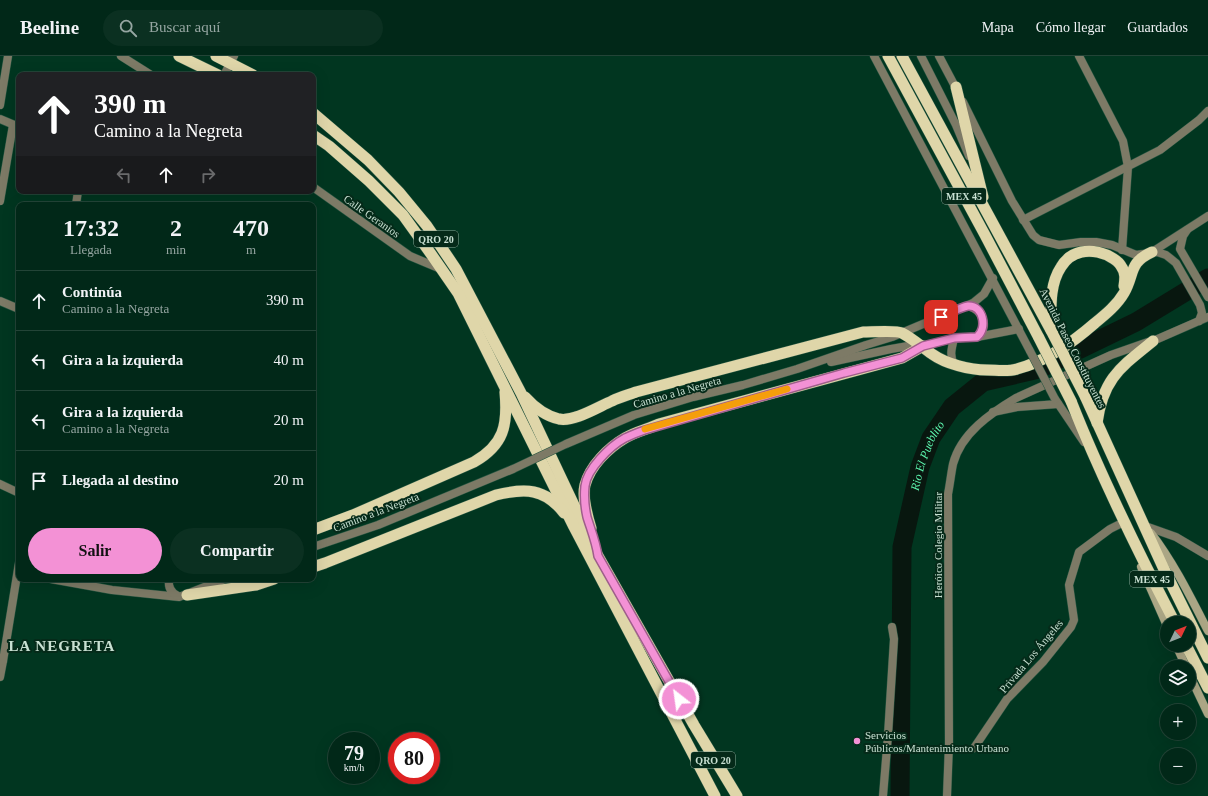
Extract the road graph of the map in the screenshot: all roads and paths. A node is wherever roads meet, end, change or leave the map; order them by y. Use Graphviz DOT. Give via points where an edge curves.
graph roads {
  1 [pos="8,56"];
  2 [pos="121,56"];
  3 [pos="179,56"];
  4 [pos="216,56"];
  5 [pos="874,56"];
  6 [pos="888,56"];
  7 [pos="902,56"];
  8 [pos="921,56"];
  9 [pos="939,56"];
  10 [pos="1079,56"];
  11 [pos="232,59"];
  12 [pos="146,72"];
  13 [pos="212,72"];
  14 [pos="226,72"];
  15 [pos="249,72"];
  16 [pos="956,87"];
  17 [pos="0,105"];
  18 [pos="1208,111"];
  19 [pos="316,116"];
  20 [pos="0,119"];
  21 [pos="16,126"];
  22 [pos="316,137"];
  23 [pos="1128,167"];
  24 [pos="977,175"];
  25 [pos="316,189"];
  26 [pos="0,201"];
  27 [pos="988,215"];
  28 [pos="1208,216"];
  29 [pos="1023,220"];
  30 [pos="1188,229"];
  31 [pos="1122,250"];
  32 [pos="1152,252"];
  33 [pos="442,270"];
  34 [pos="993,278"];
  35 [pos="1124,292"];
  36 [pos="1208,297"];
  37 [pos="0,301"];
  38 [pos="968,306"];
  39 [pos="16,308"];
  40 [pos="1208,317"];
  41 [pos="1199,321"];
  42 [pos="1019,329"];
  43 [pos="901,332"];
  44 [pos="1052,333"];
  45 [pos="977,337"];
  46 [pos="954,338"];
  47 [pos="1153,341"];
  48 [pos="923,346"];
  49 [pos="954,364"];
  50 [pos="797,369"];
  51 [pos="505,385"];
  52 [pos="521,393"];
  53 [pos="1056,402"];
  54 [pos="993,412"];
  55 [pos="1097,423"];
  56 [pos="1092,454"];
  57 [pos="0,484"];
  58 [pos="16,492"];
  59 [pos="1124,522"];
  60 [pos="1145,526"];
  61 [pos="574,527"];
  62 [pos="316,529"];
  63 [pos="1129,534"];
  64 [pos="316,546"];
  65 [pos="598,556"];
  66 [pos="1208,556"];
  67 [pos="316,566"];
  68 [pos="16,582"];
  69 [pos="68,582"];
  70 [pos="169,582"];
  71 [pos="218,582"];
  72 [pos="263,582"];
  73 [pos="183,596"];
  74 [pos="1163,616"];
  75 [pos="1171,616"];
  76 [pos="892,627"];
  77 [pos="1208,631"];
  78 [pos="1190,652"];
  79 [pos="1208,658"];
  80 [pos="1,660"];
  81 [pos="0,677"];
  82 [pos="1208,688"];
  83 [pos="1196,689"];
  84 [pos="1208,714"];
  85 [pos="694,725"];
  86 [pos="974,748"];
  87 [pos="713,793"];
  88 [pos="732,796"];
  89 [pos="737,796"];
  90 [pos="883,796"];
  91 [pos="947,796"];
  1 -- 17 [label="street"];
  2 -- 12 [label="street"];
  3 -- 13 [label="highway"];
  4 -- 11 [label="highway"];
  5 -- 34 [label="street"];
  6 -- 56 [label="highway, MEX 45, bridge" via="1039,338 1071,401"];
  7 -- 27 [label="highway, Avenida Paseo Constituyentes / MEX 45"];
  8 -- 24 [label="street" via="956,125"];
  9 -- 16 [label="street"];
  10 -- 23 [label="street" via="1123,141"];
  11 -- 14 [label="street"];
  11 -- 15 [label="highway"];
  16 -- 24 [label="highway"];
  16 -- 29 [label="street"];
  18 -- 23 [label="street" via="1160,150"];
  19 -- 52 [label="highway, QRO 20" via="368,160 427,226 456,269"];
  20 -- 21 [label="street"];
  21 -- 26 [label="street"];
  22 -- 33 [label="highway, QRO 20" via="369,181 403,215"];
  23 -- 29 [label="street"];
  23 -- 31 [label="street"];
  24 -- 27 [label="highway"];
  25 -- 33 [label="street, Calle Geranios" via="410,256"];
  27 -- 44 [label="highway, Avenida Paseo Constituyentes / MEX 45"];
  28 -- 30 [label="street"];
  29 -- 31 [label="street" via="1039,240 1052,244 1096,242"];
  30 -- 32 [label="street"];
  30 -- 36 [label="street" via="1183,236 1180,249"];
  31 -- 32 [label="street" via="1136,255"];
  32 -- 35 [label="highway" via="1135,264"];
  32 -- 41 [label="street" via="1162,253 1176,263 1202,309"];
  33 -- 51 [label="highway, QRO 20" via="458,293"];
  34 -- 38 [label="street, Camino a la Negreta" via="980,298"];
  34 -- 42 [label="street"];
  35 -- 44 [label="highway" via="1125,274 1118,261 1100,252 1087,250 1076,253 1061,266 1057,275 1052,294"];
  35 -- 49 [label="highway" via="1111,310 1080,336 1041,361 1015,370 974,370"];
  37 -- 39 [label="street"];
  38 -- 43 [label="street, Camino a la Negreta"];
  38 -- 45 [label="street" via="977,310 983,318 983,330"];
  40 -- 41 [label="street, Heróico Colegio Militar"];
  41 -- 47 [label="street, Heróico Colegio Militar"];
  42 -- 45 [label="street, Camino a la Negreta"];
  42 -- 53 [label="street, bridge"];
  43 -- 48 [label="highway"];
  43 -- 50 [label="street, Camino a la Negreta"];
  43 -- 52 [label="highway" via="863,332 636,392 567,419 560,419 542,411"];
  44 -- 55 [label="highway, Avenida Paseo Constituyentes / MEX 45, bridge"];
  45 -- 46 [label="street, Camino a la Negreta"];
  46 -- 48 [label="street, Camino a la Negreta"];
  46 -- 49 [label="street" via="951,359"];
  47 -- 54 [label="street, Heróico Colegio Militar" via="1111,355 1016,398"];
  47 -- 55 [label="highway" via="1119,369 1110,381 1103,396"];
  48 -- 49 [label="highway" via="932,355"];
  48 -- 50 [label="street, Camino a la Negreta" via="908,346"];
  48 -- 65 [label="highway" via="902,358 659,424 624,439 598,461 585,486 587,517"];
  50 -- 64 [label="street, Camino a la Negreta, bridge" via="634,416 378,525"];
  51 -- 61 [label="highway, QRO 20"];
  51 -- 62 [label="highway" via="504,426 487,455"];
  52 -- 65 [label="highway, QRO 20"];
  53 -- 54 [label="street"];
  53 -- 56 [label="street"];
  54 -- 91 [label="street, Heróico Colegio Militar" via="963,443 954,463 948,494"];
  55 -- 60 [label="highway, Avenida Paseo Constituyentes / MEX 45"];
  56 -- 59 [label="highway, MEX 45"];
  57 -- 58 [label="street"];
  59 -- 63 [label="highway, MEX 45"];
  59 -- 86 [label="street, Privada Los Ángeles" via="1079,552 1069,585 1074,620 1071,627 1008,699"];
  60 -- 66 [label="street" via="1176,537"];
  60 -- 77 [label="main road" via="1170,561"];
  60 -- 79 [label="highway, Avenida Paseo Constituyentes / MEX 45"];
  61 -- 67 [label="highway" via="556,504 543,495 525,490 514,491 496,495"];
  61 -- 87 [label="highway, QRO 20"];
  63 -- 74 [label="main road"];
  63 -- 75 [label="highway, MEX 45"];
  65 -- 85 [label="highway, QRO 20"];
  68 -- 80 [label="street"];
  69 -- 73 [label="street" via="112,590"];
  70 -- 73 [label="street" via="172,591"];
  71 -- 73 [label="street"];
  72 -- 73 [label="highway"];
  76 -- 90 [label="street" via="894,640"];
  78 -- 82 [label="highway"];
  80 -- 81 [label="street"];
  83 -- 84 [label="main road"];
  85 -- 88 [label="highway, QRO 20"];
  85 -- 89 [label="highway"];
}
